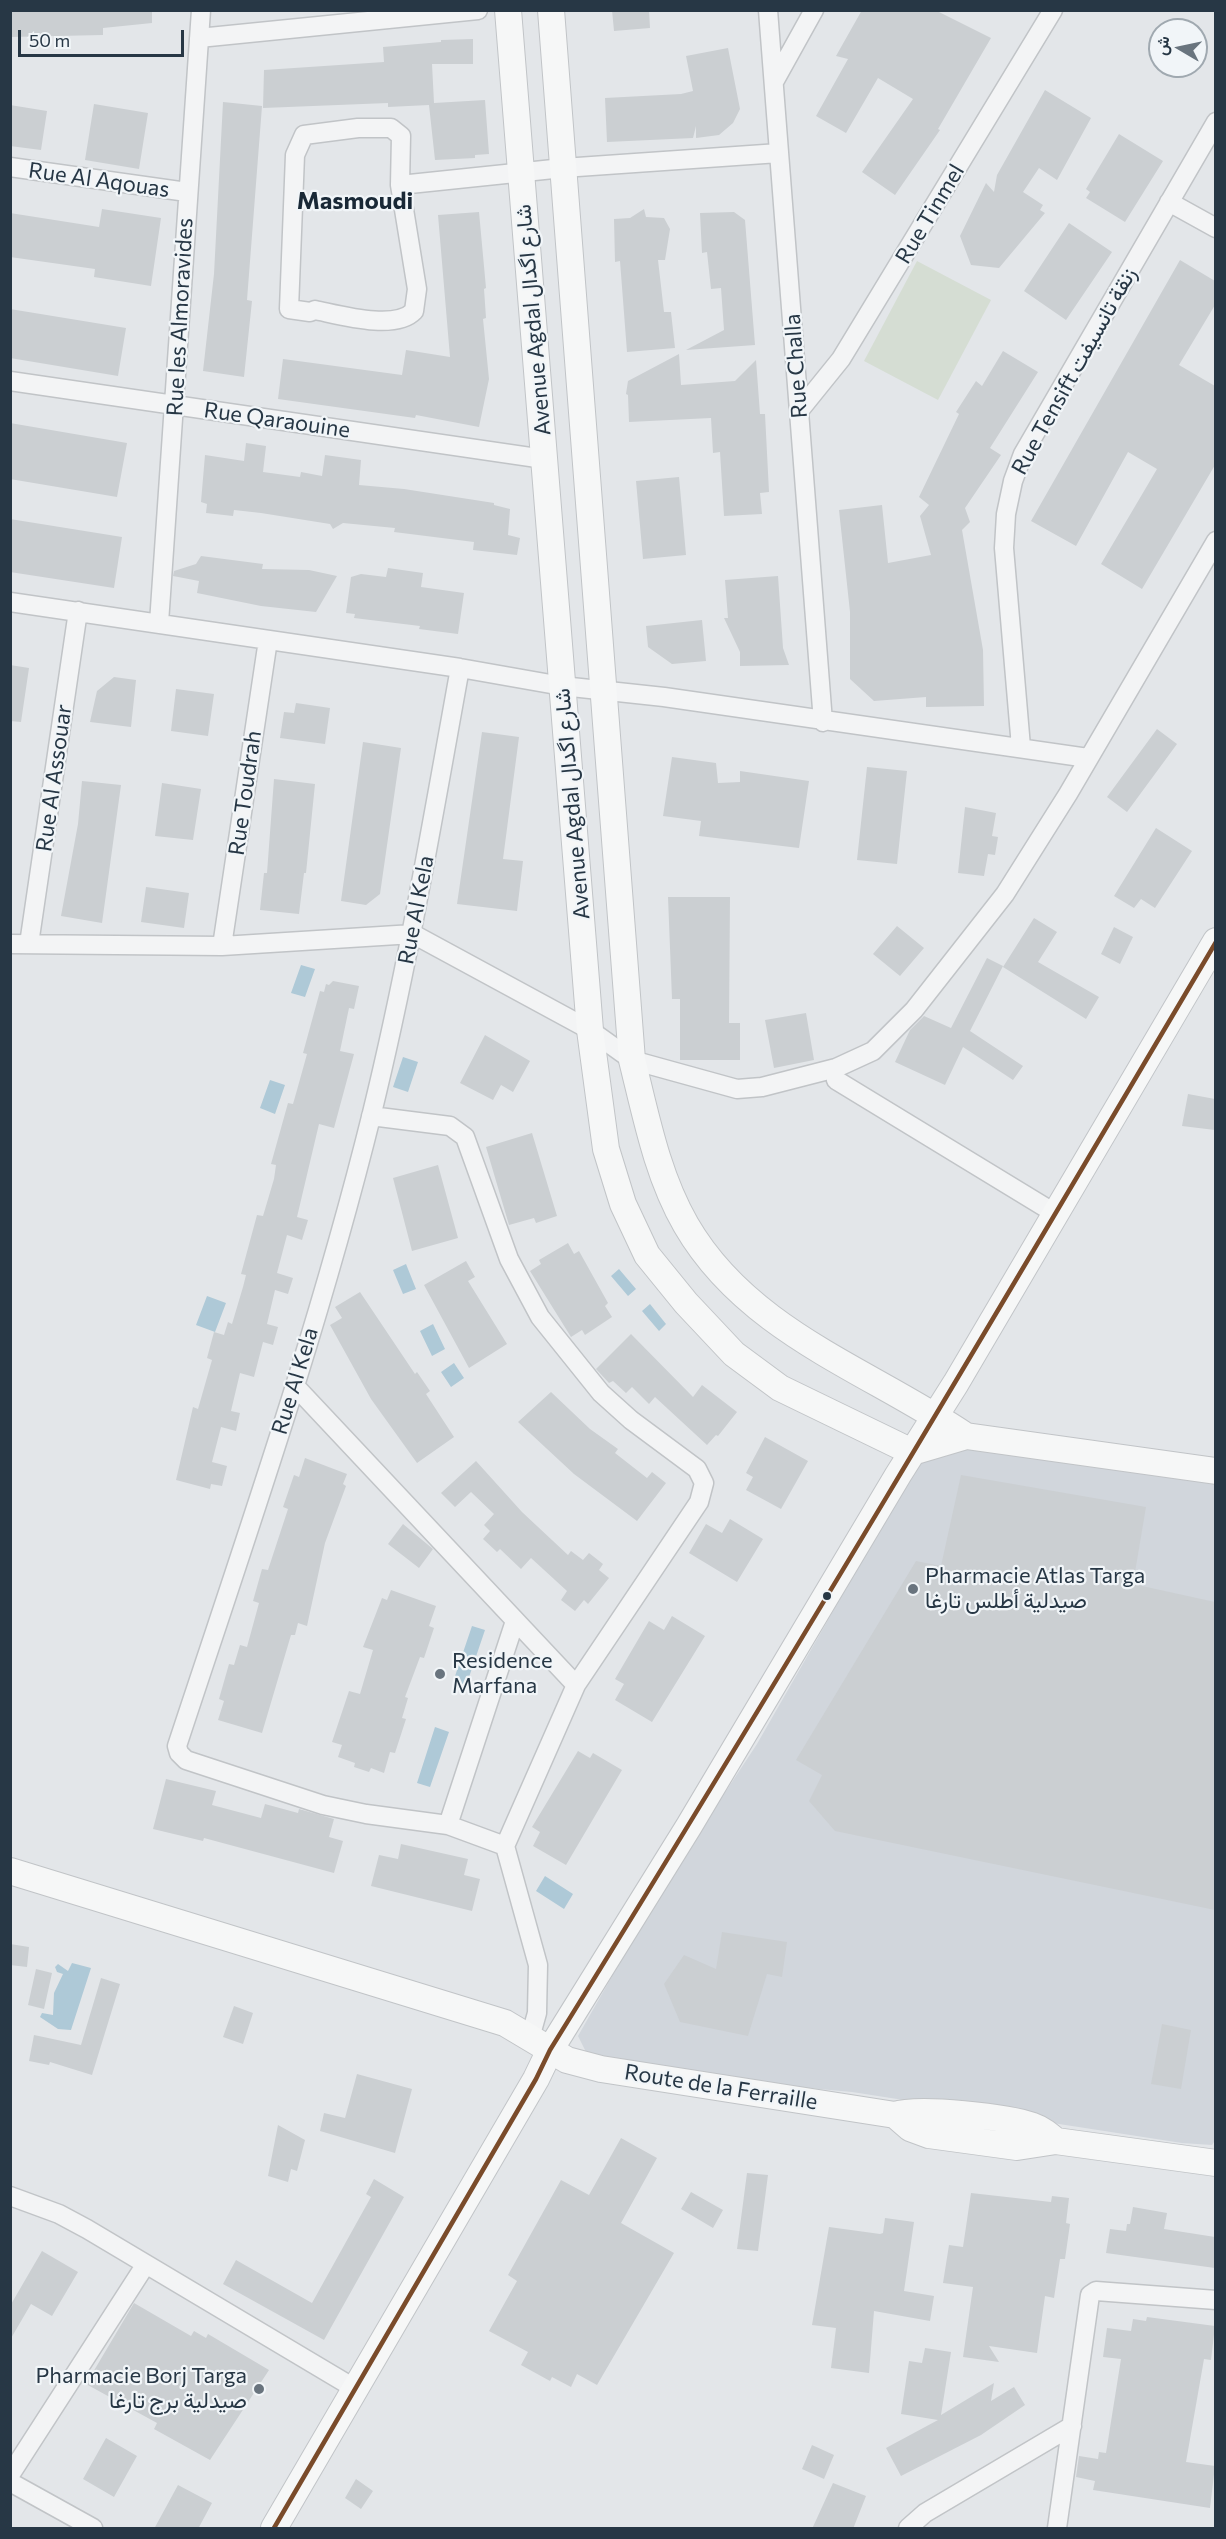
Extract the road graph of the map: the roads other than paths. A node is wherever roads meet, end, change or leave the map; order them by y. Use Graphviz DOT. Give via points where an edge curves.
graph roads {
  1 [pos="201,10"];
  2 [pos="478,10"];
  3 [pos="508,10"];
  4 [pos="551,10"];
  5 [pos="768,10"];
  6 [pos="814,10"];
  7 [pos="1053,10"];
  8 [pos="199,38"];
  9 [pos="774,82"];
  10 [pos="1215,122"];
  11 [pos="779,153"];
  12 [pos="10,167"];
  13 [pos="563,168"];
  14 [pos="521,173"];
  15 [pos="400,185"];
  16 [pos="187,192"];
  17 [pos="1169,202"];
  18 [pos="1215,228"];
  19 [pos="10,381"];
  20 [pos="175,405"];
  21 [pos="799,411"];
  22 [pos="544,459"];
  23 [pos="1215,541"];
  24 [pos="10,602"];
  25 [pos="78,612"];
  26 [pos="159,623"];
  27 [pos="268,640"];
  28 [pos="460,668"];
  29 [pos="562,686"];
  30 [pos="603,690"];
  31 [pos="823,722"];
  32 [pos="1020,747"];
  33 [pos="1088,758"];
  34 [pos="413,934"];
  35 [pos="1215,941"];
  36 [pos="10,944"];
  37 [pos="29,944"];
  38 [pos="222,946"];
  39 [pos="590,1030"];
  40 [pos="632,1060"];
  41 [pos="836,1080"];
  42 [pos="371,1116"];
  43 [pos="1056,1214"];
  44 [pos="295,1386"];
  45 [pos="936,1416"];
  46 [pos="966,1436"];
  47 [pos="912,1452"];
  48 [pos="1215,1471"];
  49 [pos="515,1621"];
  50 [pos="576,1685"];
  51 [pos="448,1825"];
  52 [pos="505,1846"];
  53 [pos="10,1871"];
  54 [pos="540,2044"];
  55 [pos="1215,2163"];
  56 [pos="10,2196"];
  57 [pos="146,2264"];
  58 [pos="1215,2301"];
  59 [pos="354,2388"];
  60 [pos="1072,2426"];
  61 [pos="10,2475"];
  62 [pos="10,2482"];
  63 [pos="93,2529"];
  64 [pos="274,2529"];
  65 [pos="908,2529"];
  66 [pos="1057,2529"];
  1 -- 8 [label="street, Rue les Almoravides"];
  2 -- 8 [label="street"];
  3 -- 14 [label="street, Avenue Agdal شارع اگدال"];
  4 -- 13 [label="street, Avenue Agdal شارع اگدال"];
  5 -- 9 [label="street, Rue Challa"];
  6 -- 9 [label="street"];
  7 -- 21 [label="street, Rue Tinmel" via="841,359"];
  8 -- 16 [label="street, Rue les Almoravides"];
  9 -- 11 [label="street, Rue Challa"];
  10 -- 17 [label="street, Rue Tensift زنقة تانسيفت"];
  11 -- 13 [label="street"];
  11 -- 21 [label="street, Rue Challa"];
  12 -- 16 [label="street, Rue Al Aqouas"];
  13 -- 14 [label="street"];
  13 -- 30 [label="street, Avenue Agdal شارع اگدال"];
  14 -- 15 [label="street"];
  14 -- 22 [label="street, Avenue Agdal شارع اگدال"];
  15 -- 15 [label="street" via="401,136 396,130 358,128 304,135 295,155 288,309 359,319 401,320 414,311 417,289"];
  16 -- 20 [label="street, Rue les Almoravides"];
  17 -- 18 [label="street"];
  17 -- 32 [label="street, Rue Tensift زنقة تانسيفت" via="1023,454 1013,481 1004,548"];
  19 -- 20 [label="street, Rue Qaraouine"];
  20 -- 22 [label="street, Rue Qaraouine"];
  20 -- 26 [label="street, Rue les Almoravides"];
  21 -- 31 [label="street, Rue Challa"];
  22 -- 29 [label="street, Avenue Agdal شارع اگدال"];
  23 -- 33 [label="street"];
  24 -- 25 [label="street"];
  25 -- 26 [label="street"];
  25 -- 37 [label="street, Rue Al Assouar"];
  26 -- 27 [label="street"];
  27 -- 28 [label="street"];
  27 -- 38 [label="street, Rue Toudrah"];
  28 -- 29 [label="street"];
  28 -- 34 [label="street, Rue Al Kela"];
  29 -- 30 [label="street"];
  29 -- 39 [label="street, Avenue Agdal شارع اگدال"];
  30 -- 31 [label="street"];
  30 -- 40 [label="street, Avenue Agdal شارع اگدال"];
  31 -- 32 [label="street"];
  32 -- 33 [label="street"];
  33 -- 40 [label="street" via="1005,894 915,1010 873,1051 836,1068 749,1089 724,1086"];
  34 -- 38 [label="street"];
  34 -- 39 [label="street"];
  34 -- 42 [label="street, Rue Al Kela"];
  35 -- 43 [label="street"];
  36 -- 37 [label="street"];
  37 -- 38 [label="street"];
  39 -- 40 [label="street"];
  39 -- 47 [label="street, Avenue Agdal شارع اگدال" via="606,1149 623,1204 647,1255 686,1304 753,1368 780,1388"];
  40 -- 45 [label="street, Avenue Agdal شارع اگدال" via="664,1177 686,1225 720,1269 760,1311 809,1345"];
  41 -- 43 [label="street"];
  42 -- 44 [label="street, Rue Al Kela"];
  42 -- 50 [label="street" via="450,1126 465,1137 509,1259 540,1317 601,1393 697,1469 704,1483 699,1502"];
  43 -- 45 [label="street"];
  44 -- 49 [label="street"];
  44 -- 51 [label="street, Rue Al Kela" via="178,1750 186,1760 323,1805"];
  45 -- 46 [label="street, Avenue Agdal شارع اگدال"];
  45 -- 47 [label="street"];
  46 -- 47 [label="street"];
  46 -- 48 [label="street"];
  47 -- 54 [label="street" via="689,1826"];
  49 -- 50 [label="street"];
  49 -- 51 [label="street"];
  50 -- 52 [label="street"];
  51 -- 52 [label="street, Rue Al Kela"];
  52 -- 54 [label="street" via="538,1971"];
  53 -- 54 [label="street, Route de la Ferraille" via="505,2023"];
  54 -- 55 [label="street, Route de la Ferraille" via="567,2060 601,2069 895,2115 928,2111 1022,2122 1056,2141"];
  54 -- 59 [label="street" via="536,2079"];
  56 -- 57 [label="street" via="59,2214"];
  57 -- 59 [label="street"];
  57 -- 61 [label="street"];
  58 -- 60 [label="street" via="1096,2291 1090,2295"];
  59 -- 64 [label="street"];
  60 -- 65 [label="street" via="926,2513"];
  60 -- 66 [label="street"];
  62 -- 63 [label="street"];
}
